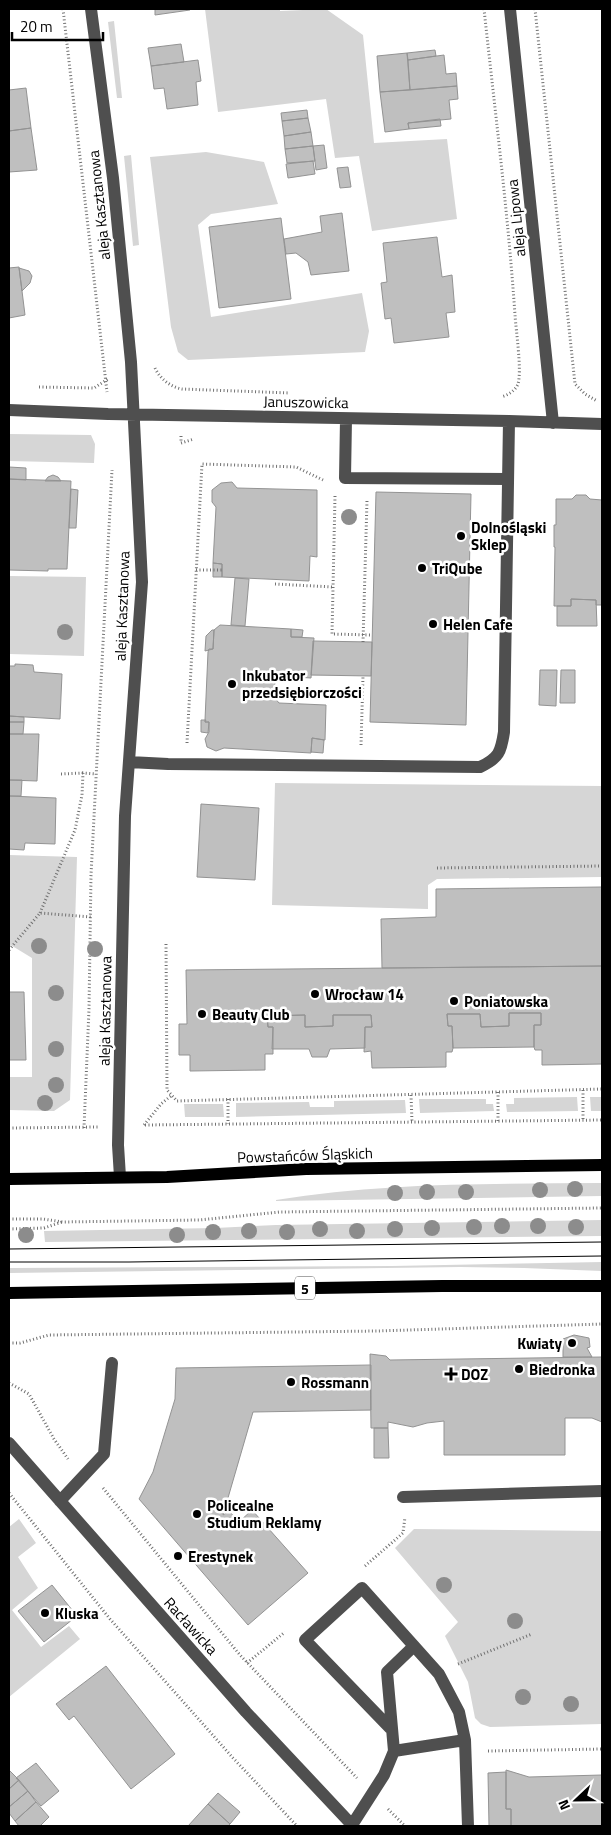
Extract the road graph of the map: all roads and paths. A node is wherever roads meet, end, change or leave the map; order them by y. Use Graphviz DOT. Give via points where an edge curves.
graph roads {
  1 [pos="63,9"];
  2 [pos="91,9"];
  3 [pos="484,9"];
  4 [pos="510,9"];
  5 [pos="536,9"];
  6 [pos="153,363"];
  7 [pos="37,387"];
  8 [pos="94,388"];
  9 [pos="296,393"];
  10 [pos="492,397"];
  11 [pos="602,404"];
  12 [pos="9,410"];
  13 [pos="108,414"];
  14 [pos="134,414"];
  15 [pos="346,419"];
  16 [pos="509,421"];
  17 [pos="553,423"];
  18 [pos="602,424"];
  19 [pos="112,467"];
  20 [pos="367,478"];
  21 [pos="508,479"];
  22 [pos="327,482"];
  23 [pos="335,495"];
  24 [pos="196,570"];
  25 [pos="222,570"];
  26 [pos="275,584"];
  27 [pos="333,587"];
  28 [pos="363,634"];
  29 [pos="370,635"];
  30 [pos="363,642"];
  31 [pos="363,676"];
  32 [pos="301,692"];
  33 [pos="363,693"];
  34 [pos="129,762"];
  35 [pos="186,764"];
  36 [pos="360,765"];
  37 [pos="83,773"];
  38 [pos="61,774"];
  39 [pos="96,774"];
  40 [pos="602,866"];
  41 [pos="437,868"];
  42 [pos="40,913"];
  43 [pos="91,916"];
  44 [pos="166,944"];
  45 [pos="9,950"];
  46 [pos="602,1089"];
  47 [pos="583,1090"];
  48 [pos="498,1092"];
  49 [pos="411,1094"];
  50 [pos="172,1096"];
  51 [pos="228,1100"];
  52 [pos="602,1120"];
  53 [pos="583,1121"];
  54 [pos="412,1122"];
  55 [pos="498,1122"];
  56 [pos="228,1124"];
  57 [pos="145,1125"];
  58 [pos="119,1126"];
  59 [pos="9,1128"];
  60 [pos="84,1128"];
  61 [pos="602,1165"];
  62 [pos="120,1177"];
  63 [pos="9,1179"];
  64 [pos="602,1208"];
  65 [pos="9,1219"];
  66 [pos="63,1222"];
  67 [pos="9,1228"];
  68 [pos="602,1286"];
  69 [pos="9,1293"];
  70 [pos="602,1324"];
  71 [pos="9,1343"];
  72 [pos="112,1363"];
  73 [pos="9,1383"];
  74 [pos="9,1443"];
  75 [pos="82,1478"];
  76 [pos="602,1491"];
  77 [pos="9,1493"];
  78 [pos="403,1497"];
  79 [pos="60,1501"];
  80 [pos="403,1532"];
  81 [pos="391,1544"];
  82 [pos="532,1634"];
  83 [pos="414,1646"];
  84 [pos="439,1674"];
  85 [pos="390,1728"];
  86 [pos="465,1746"];
  87 [pos="602,1749"];
  88 [pos="394,1751"];
  89 [pos="372,1794"];
  90 [pos="297,1826"];
  91 [pos="352,1826"];
  92 [pos="405,1826"];
  93 [pos="468,1826"];
  1 -- 13 [label="path" via="107,380"];
  2 -- 14 [label="street, aleja Kasztanowa" via="113,178"];
  3 -- 10 [label="path" via="518,367 518,383 510,394"];
  4 -- 17 [label="street, aleja Lipowa"];
  5 -- 11 [label="path" via="575,384"];
  6 -- 9 [label="path" via="172,387"];
  7 -- 8 [label="path"];
  12 -- 13 [label="street, Januszowicka"];
  13 -- 14 [label="street, Januszowicka"];
  14 -- 15 [label="street, Januszowicka"];
  14 -- 34 [label="street, aleja Kasztanowa" via="142,582"];
  15 -- 16 [label="street, Januszowicka"];
  15 -- 20 [label="street" via="345,478"];
  16 -- 17 [label="street, Januszowicka"];
  16 -- 21 [label="street"];
  17 -- 18 [label="street, Januszowicka"];
  19 -- 39 [label="path"];
  20 -- 21 [label="street"];
  20 -- 28 [label="path"];
  21 -- 36 [label="street" via="504,732 501,750 493,761 480,767"];
  22 -- 24 [label="path" via="296,467 202,464"];
  23 -- 27 [label="path"];
  24 -- 25 [label="path"];
  24 -- 35 [label="path"];
  26 -- 27 [label="path"];
  27 -- 28 [label="path" via="332,634"];
  28 -- 29 [label="path"];
  28 -- 30 [label="path"];
  31 -- 33 [label="path"];
  32 -- 33 [label="path"];
  33 -- 36 [label="path"];
  34 -- 35 [label="street"];
  34 -- 58 [label="street, aleja Kasztanowa" via="125,816"];
  35 -- 36 [label="street"];
  37 -- 38 [label="path"];
  37 -- 39 [label="path"];
  37 -- 42 [label="path" via="75,830"];
  39 -- 43 [label="path"];
  40 -- 41 [label="path"];
  42 -- 43 [label="path"];
  42 -- 45 [label="path"];
  43 -- 60 [label="path"];
  44 -- 50 [label="path" via="167,1090"];
  46 -- 47 [label="path"];
  47 -- 48 [label="path"];
  47 -- 53 [label="path"];
  48 -- 49 [label="path"];
  48 -- 55 [label="path"];
  49 -- 51 [label="path"];
  49 -- 54 [label="path"];
  50 -- 51 [label="path" via="177,1101"];
  50 -- 57 [label="path" via="161,1104"];
  51 -- 56 [label="path"];
  52 -- 53 [label="path"];
  53 -- 55 [label="path"];
  54 -- 55 [label="path"];
  54 -- 56 [label="path"];
  56 -- 57 [label="path"];
  57 -- 58 [label="path"];
  58 -- 60 [label="path"];
  58 -- 62 [label="street, aleja Kasztanowa"];
  59 -- 60 [label="path"];
  61 -- 62 [label="main road, Powstańców Śląskich" via="306,1169"];
  62 -- 63 [label="main road, Powstańców Śląskich"];
  64 -- 66 [label="path" via="280,1212 198,1220"];
  65 -- 66 [label="path"];
  66 -- 67 [label="path" via="44,1228"];
  68 -- 69 [label="main road, 5"];
  70 -- 71 [label="path" via="49,1336"];
  72 -- 75 [label="street" via="104,1454"];
  73 -- 75 [label="path" via="29,1394 54,1439"];
  74 -- 79 [label="street, Racławicka"];
  75 -- 79 [label="street"];
  75 -- 89 [label="path" via="94,1495 104,1488 240,1655"];
  76 -- 78 [label="street"];
  77 -- 90 [label="path" via="110,1619"];
  79 -- 91 [label="street, Racławicka" via="259,1727"];
  80 -- 81 [label="path"];
  82 -- 84 [label="path"];
  83 -- 84 [label="street"];
  83 -- 85 [label="street" via="387,1672"];
  83 -- 85 [label="street" via="362,1588 305,1640"];
  84 -- 86 [label="street" via="459,1712"];
  85 -- 88 [label="street"];
  86 -- 87 [label="path"];
  86 -- 88 [label="street"];
  86 -- 93 [label="street"];
  88 -- 89 [label="street"];
  89 -- 91 [label="street"];
  89 -- 92 [label="path"];
}
